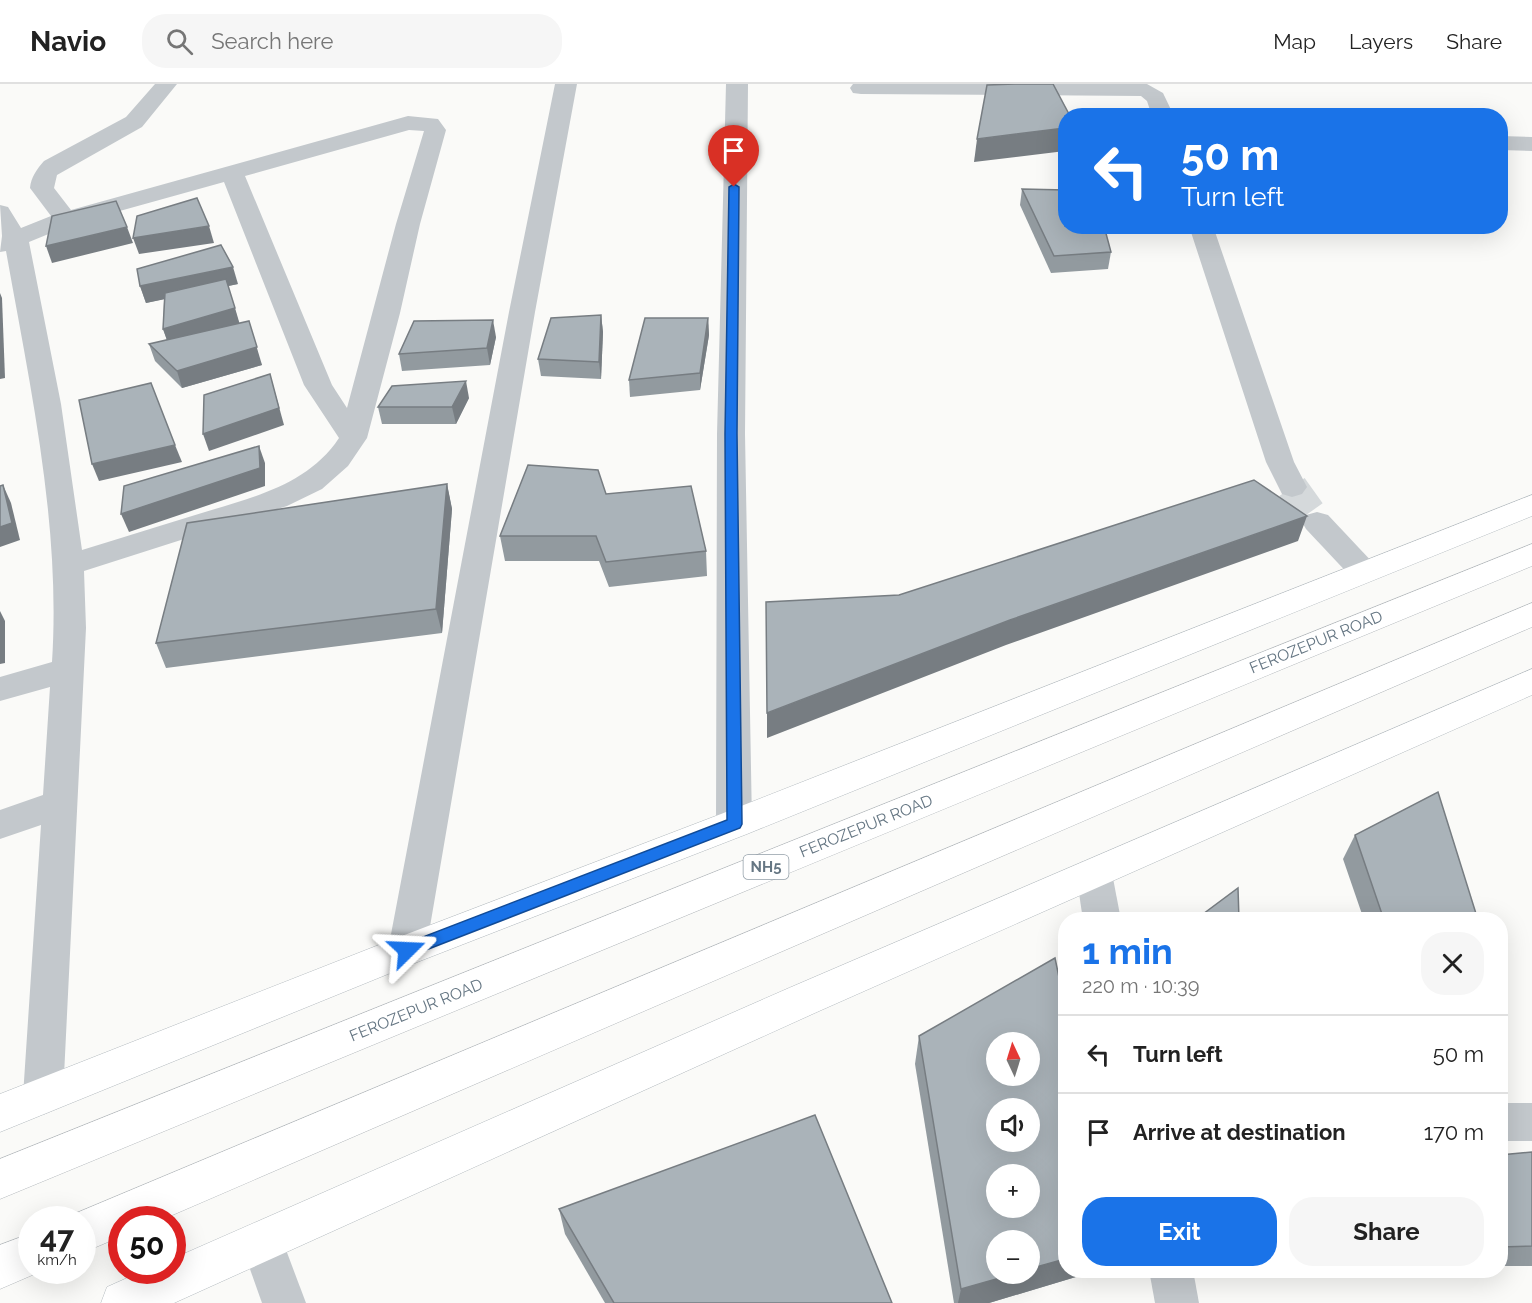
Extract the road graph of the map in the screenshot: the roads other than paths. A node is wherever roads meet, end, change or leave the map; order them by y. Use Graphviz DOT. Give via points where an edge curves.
graph roads {
  1 [pos="166,84"];
  2 [pos="566,84"];
  3 [pos="737,84"];
  4 [pos="861,88"];
  5 [pos="1160,108"];
  6 [pos="1508,143"];
  7 [pos="1532,144"];
  8 [pos="232,172"];
  9 [pos="65,219"];
  10 [pos="5,232"];
  11 [pos="1204,234"];
  12 [pos="353,438"];
  13 [pos="1292,487"];
  14 [pos="1532,505"];
  15 [pos="1317,522"];
  16 [pos="1532,554"];
  17 [pos="69,565"];
  18 [pos="1364,572"];
  19 [pos="1532,614"];
  20 [pos="67,670"];
  21 [pos="1532,681"];
  22 [pos="0,689"];
  23 [pos="61,803"];
  24 [pos="734,824"];
  25 [pos="0,825"];
  26 [pos="1094,873"];
  27 [pos="1101,912"];
  28 [pos="407,950"];
  29 [pos="43,1096"];
  30 [pos="0,1113"];
  31 [pos="1508,1122"];
  32 [pos="1532,1122"];
  33 [pos="0,1179"];
  34 [pos="96,1226"];
  35 [pos="262,1241"];
  36 [pos="18,1260"];
  37 [pos="0,1267"];
  38 [pos="1173,1278"];
  39 [pos="123,1303"];
  40 [pos="284,1303"];
  41 [pos="1178,1303"];
  1 -- 9 [label="street" via="134,122 47,172 42,188"];
  2 -- 28 [label="street"];
  3 -- 24 [label="street" via="731,434"];
  4 -- 5 [label="street" via="1145,90 1153,94"];
  6 -- 7 [label="street"];
  8 -- 9 [label="street"];
  8 -- 12 [label="street" via="318,384"];
  8 -- 12 [label="street" via="408,123 430,124 435,130"];
  9 -- 10 [label="street"];
  10 -- 17 [label="street" via="47,404"];
  11 -- 13 [label="street" via="1272,440"];
  12 -- 17 [label="street" via="326,474 300,489"];
  14 -- 18 [label="main road"];
  15 -- 18 [label="street"];
  16 -- 33 [label="main road, FEROZEPUR ROAD / NH5"];
  17 -- 20 [label="street"];
  18 -- 24 [label="main road"];
  19 -- 34 [label="main road"];
  20 -- 22 [label="street"];
  20 -- 23 [label="street"];
  21 -- 26 [label="main road"];
  23 -- 25 [label="street"];
  23 -- 29 [label="street"];
  24 -- 28 [label="main road"];
  26 -- 27 [label="street"];
  26 -- 35 [label="main road"];
  28 -- 29 [label="main road"];
  29 -- 30 [label="main road"];
  31 -- 32 [label="street"];
  35 -- 39 [label="main road"];
  35 -- 40 [label="street"];
  36 -- 37 [label="main road"];
  38 -- 41 [label="street"];
}
